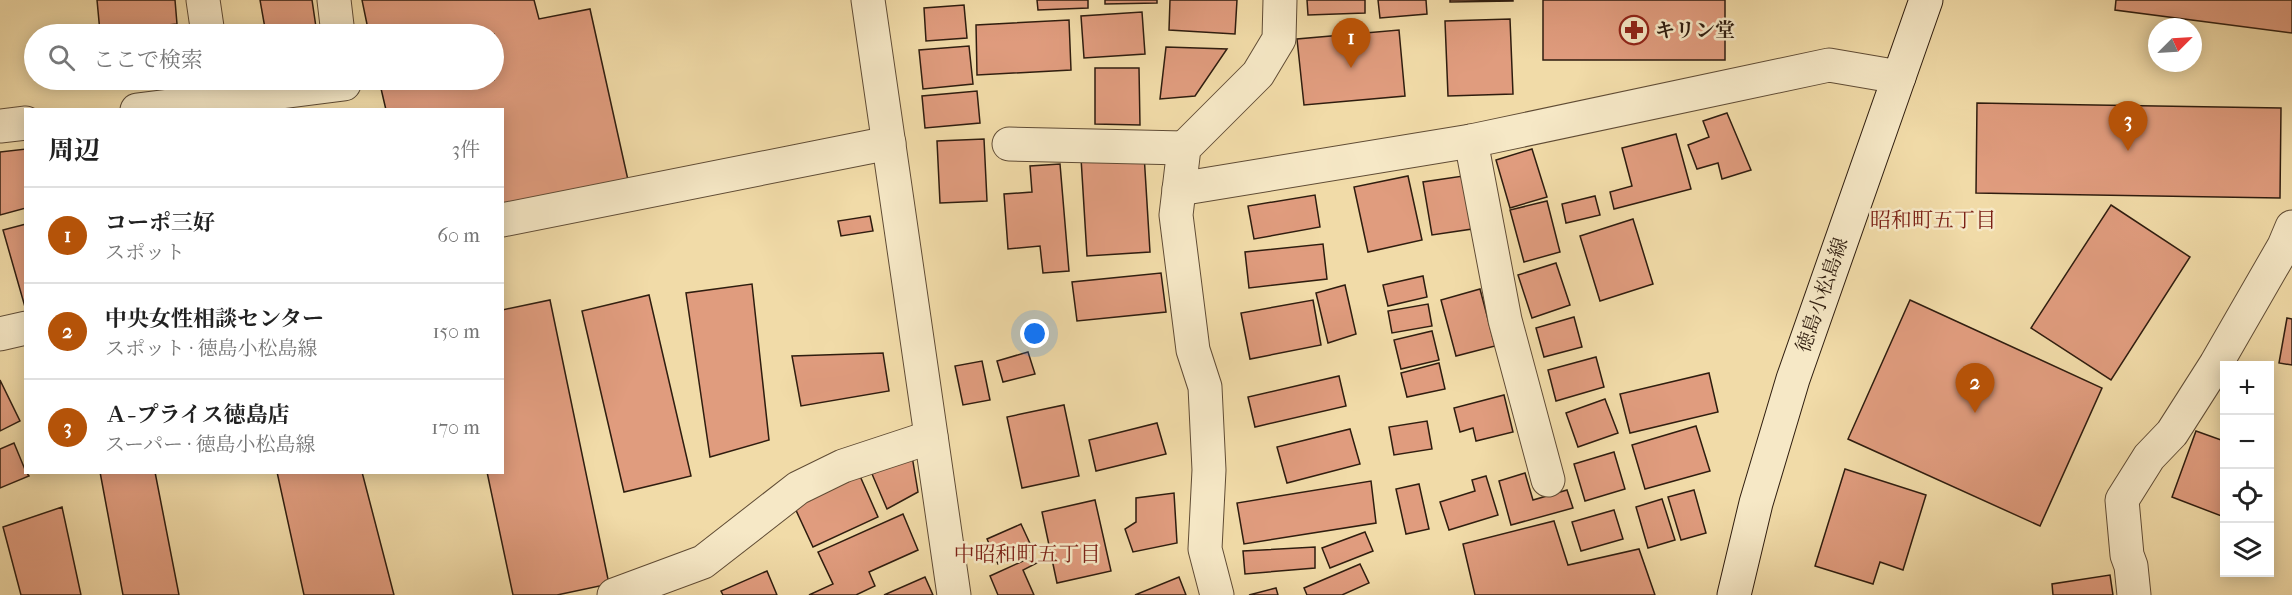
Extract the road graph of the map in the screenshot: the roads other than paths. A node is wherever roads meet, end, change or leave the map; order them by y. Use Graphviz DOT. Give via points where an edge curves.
graph roads {
  1 [pos="203,0"];
  2 [pos="334,0"];
  3 [pos="868,0"];
  4 [pos="1280,0"];
  5 [pos="1926,0"];
  6 [pos="207,24"];
  7 [pos="338,24"];
  8 [pos="1899,77"];
  9 [pos="215,90"];
  10 [pos="145,108"];
  11 [pos="24,123"];
  12 [pos="0,126"];
  13 [pos="1471,141"];
  14 [pos="889,143"];
  15 [pos="1009,144"];
  16 [pos="1184,148"];
  17 [pos="1179,189"];
  18 [pos="504,220"];
  19 [pos="2292,227"];
  20 [pos="24,328"];
  21 [pos="0,334"];
  22 [pos="931,437"];
  23 [pos="1548,480"];
  24 [pos="614,595"];
  25 [pos="954,595"];
  26 [pos="1217,595"];
  27 [pos="1734,595"];
  28 [pos="2134,595"];
  1 -- 6 [label="street"];
  2 -- 7 [label="street"];
  3 -- 14 [label="street"];
  4 -- 16 [label="street" via="1279,39 1258,74"];
  5 -- 8 [label="street, 徳島小松島線"];
  8 -- 13 [label="street" via="1828,65"];
  8 -- 27 [label="street, 徳島小松島線" via="1793,378"];
  9 -- 10 [label="street"];
  11 -- 12 [label="street"];
  13 -- 17 [label="street"];
  13 -- 23 [label="street" via="1505,320"];
  14 -- 18 [label="street"];
  14 -- 22 [label="street"];
  15 -- 16 [label="street"];
  16 -- 17 [label="street"];
  17 -- 26 [label="street" via="1176,215 1193,350 1205,387 1209,470 1205,549"];
  19 -- 28 [label="street" via="2216,364 2172,433 2149,457 2122,500"];
  20 -- 21 [label="street"];
  22 -- 24 [label="street" via="843,466 798,488 703,562"];
  22 -- 25 [label="street"];
}
